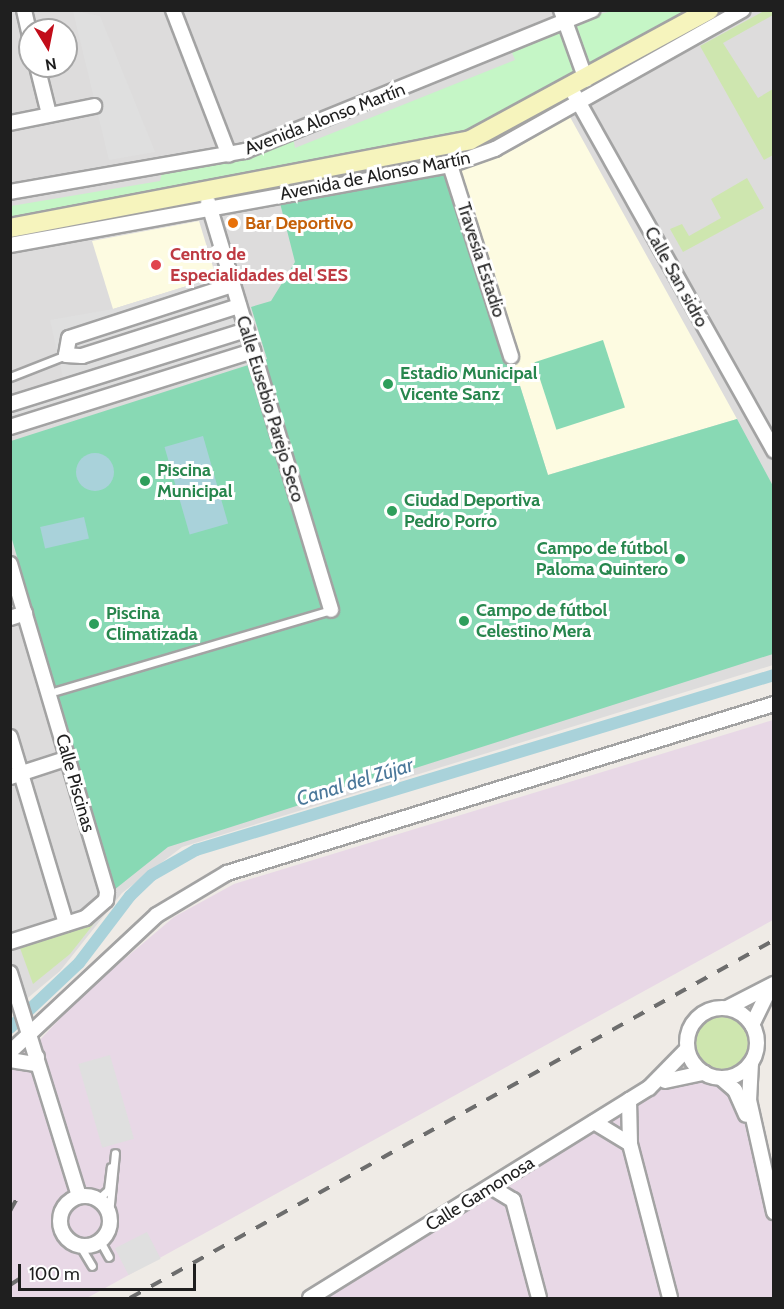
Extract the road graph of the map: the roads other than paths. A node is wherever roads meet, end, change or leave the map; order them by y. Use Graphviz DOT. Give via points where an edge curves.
graph roads {
  1 [pos="173,10"];
  2 [pos="592,10"];
  3 [pos="709,10"];
  4 [pos="743,10"];
  5 [pos="563,16"];
  6 [pos="40,78"];
  7 [pos="579,90"];
  8 [pos="94,106"];
  9 [pos="49,114"];
  10 [pos="10,123"];
  11 [pos="229,155"];
  12 [pos="450,165"];
  13 [pos="10,192"];
  14 [pos="207,201"];
  15 [pos="10,228"];
  16 [pos="10,245"];
  17 [pos="232,285"];
  18 [pos="239,306"];
  19 [pos="246,330"];
  20 [pos="253,351"];
  21 [pos="66,356"];
  22 [pos="511,356"];
  23 [pos="10,377"];
  24 [pos="10,404"];
  25 [pos="10,428"];
  26 [pos="774,452"];
  27 [pos="10,564"];
  28 [pos="331,610"];
  29 [pos="25,614"];
  30 [pos="10,618"];
  31 [pos="56,691"];
  32 [pos="774,704"];
  33 [pos="10,737"];
  34 [pos="68,758"];
  35 [pos="16,776"];
  36 [pos="66,924"];
  37 [pos="10,942"];
  38 [pos="10,973"];
  39 [pos="773,984"];
  40 [pos="727,1008"];
  41 [pos="752,1025"];
  42 [pos="35,1029"];
  43 [pos="687,1049"];
  44 [pos="10,1052"];
  45 [pos="10,1060"];
  46 [pos="751,1063"];
  47 [pos="36,1064"];
  48 [pos="704,1073"];
  49 [pos="722,1077"];
  50 [pos="650,1088"];
  51 [pos="629,1101"];
  52 [pos="594,1122"];
  53 [pos="754,1133"];
  54 [pos="630,1144"];
  55 [pos="513,1174"];
  56 [pos="491,1188"];
  57 [pos="79,1196"];
  58 [pos="98,1199"];
  59 [pos="513,1200"];
  60 [pos="774,1212"];
  61 [pos="109,1214"];
  62 [pos="100,1241"];
  63 [pos="80,1246"];
  64 [pos="109,1257"];
  65 [pos="92,1266"];
  66 [pos="310,1299"];
  67 [pos="539,1299"];
  68 [pos="670,1299"];
  1 -- 11 [label="street"];
  2 -- 5 [label="street, Avenida Alonso Martín"];
  3 -- 7 [label="main road, Avenida de Alonso Martín"];
  4 -- 7 [label="street, Avenida de Alonso Martín"];
  5 -- 7 [label="street, Calle San sidro"];
  5 -- 11 [label="street, Avenida Alonso Martín"];
  6 -- 9 [label="street"];
  7 -- 12 [label="street, Avenida de Alonso Martín" via="495,149"];
  7 -- 14 [label="main road, Avenida de Alonso Martín" via="470,140"];
  7 -- 26 [label="street, Calle San sidro"];
  8 -- 9 [label="street"];
  9 -- 10 [label="street"];
  11 -- 13 [label="street, Avenida Alonso Martín"];
  12 -- 14 [label="street, Avenida de Alonso Martín"];
  12 -- 22 [label="street, Travesía Estadio"];
  14 -- 15 [label="main road, Avenida de Alonso Martín"];
  14 -- 16 [label="street, Avenida de Alonso Martín"];
  14 -- 17 [label="street, Calle Eusebio Parejo Seco"];
  17 -- 18 [label="street, Calle Eusebio Parejo Seco"];
  17 -- 21 [label="street" via="69,338"];
  18 -- 19 [label="street, Calle Eusebio Parejo Seco"];
  18 -- 21 [label="street" via="82,356"];
  19 -- 20 [label="street, Calle Eusebio Parejo Seco"];
  19 -- 24 [label="street"];
  20 -- 25 [label="street"];
  20 -- 28 [label="street, Calle Eusebio Parejo Seco"];
  21 -- 23 [label="lane"];
  27 -- 29 [label="street, Calle Piscinas"];
  28 -- 31 [label="lane"];
  29 -- 30 [label="street"];
  29 -- 34 [label="street, Calle Piscinas"];
  32 -- 42 [label="street" via="227,873 157,915"];
  33 -- 35 [label="street"];
  34 -- 35 [label="street"];
  34 -- 36 [label="street, Calle Piscinas" via="107,892 98,910"];
  35 -- 36 [label="street"];
  36 -- 37 [label="street, Calle Piscinas"];
  38 -- 42 [label="street"];
  39 -- 40 [label="street"];
  39 -- 41 [label="street"];
  40 -- 41 [label="street"];
  40 -- 43 [label="street" via="697,1018"];
  41 -- 46 [label="street" via="757,1044"];
  42 -- 44 [label="street"];
  42 -- 47 [label="street"];
  43 -- 48 [label="street"];
  43 -- 50 [label="street, Calle Gamonosa"];
  45 -- 47 [label="street"];
  46 -- 49 [label="street"];
  46 -- 53 [label="street"];
  47 -- 57 [label="street"];
  48 -- 49 [label="street"];
  48 -- 50 [label="street, Calle Gamonosa" via="685,1073"];
  49 -- 53 [label="street" via="735,1090"];
  50 -- 51 [label="street, Calle Gamonosa"];
  51 -- 52 [label="street, Calle Gamonosa"];
  51 -- 54 [label="street"];
  52 -- 54 [label="street"];
  52 -- 55 [label="street, Calle Gamonosa"];
  53 -- 60 [label="street"];
  54 -- 68 [label="street"];
  55 -- 56 [label="street, Calle Gamonosa"];
  55 -- 59 [label="street"];
  56 -- 59 [label="street"];
  56 -- 66 [label="street, Calle Gamonosa"];
  57 -- 58 [label="street"];
  57 -- 63 [label="street" via="64,1207 60,1224 68,1241"];
  58 -- 61 [label="street"];
  58 -- 61 [label="lane" via="108,1190 114,1153"];
  59 -- 67 [label="street"];
  61 -- 62 [label="street" via="108,1232"];
  62 -- 63 [label="street"];
  62 -- 64 [label="lane"];
  63 -- 65 [label="lane"];
}
